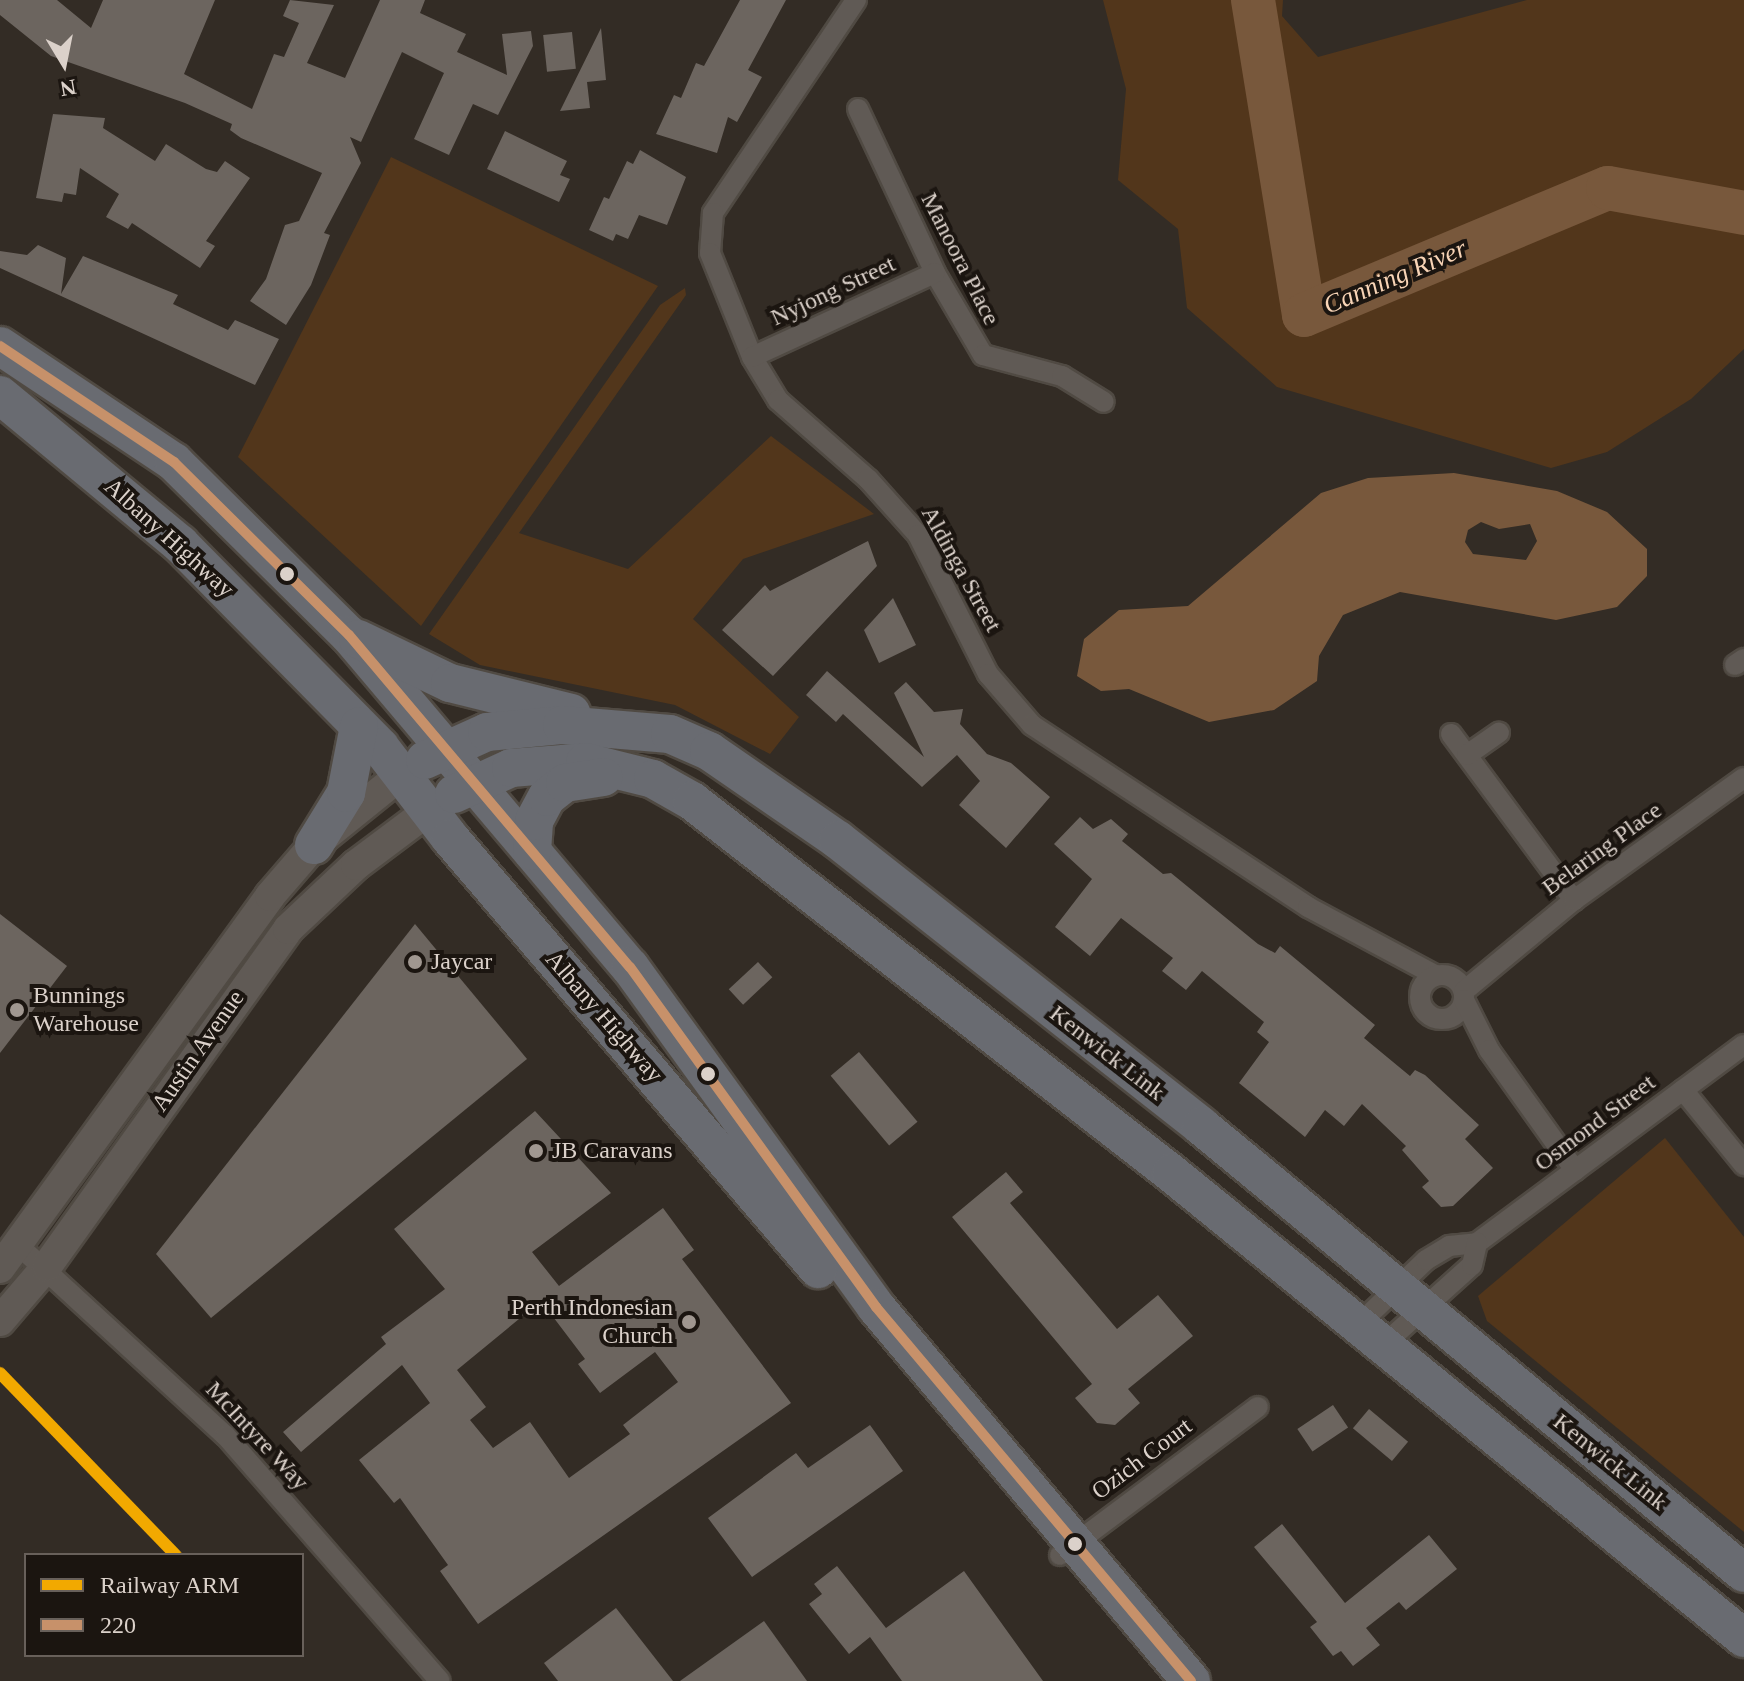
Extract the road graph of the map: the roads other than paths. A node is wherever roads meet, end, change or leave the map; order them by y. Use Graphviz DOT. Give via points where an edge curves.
graph roads {
  1 [pos="856,0"];
  2 [pos="858,109"];
  3 [pos="935,273"];
  4 [pos="0,346"];
  5 [pos="752,357"];
  6 [pos="0,395"];
  7 [pos="1104,402"];
  8 [pos="349,635"];
  9 [pos="359,726"];
  10 [pos="1499,733"];
  11 [pos="670,734"];
  12 [pos="1451,734"];
  13 [pos="445,747"];
  14 [pos="1467,755"];
  15 [pos="402,774"];
  16 [pos="1744,778"];
  17 [pos="653,779"];
  18 [pos="474,782"];
  19 [pos="428,811"];
  20 [pos="314,845"];
  21 [pos="532,851"];
  22 [pos="1574,900"];
  23 [pos="1401,957"];
  24 [pos="1453,985"];
  25 [pos="1420,992"];
  26 [pos="1450,1018"];
  27 [pos="1744,1045"];
  28 [pos="1489,1050"];
  29 [pos="1683,1090"];
  30 [pos="1744,1165"];
  31 [pos="1575,1170"];
  32 [pos="1477,1243"];
  33 [pos="9,1256"];
  34 [pos="47,1266"];
  35 [pos="1410,1298"];
  36 [pos="0,1321"];
  37 [pos="1370,1336"];
  38 [pos="1258,1407"];
  39 [pos="1068,1549"];
  40 [pos="1744,1573"];
  41 [pos="1744,1638"];
  42 [pos="440,1681"];
  43 [pos="1165,1681"];
  44 [pos="1191,1681"];
  1 -- 5 [label="street, Aldinga Street" via="713,213 710,253"];
  2 -- 3 [label="street, Manoora Place"];
  3 -- 5 [label="street, Nyjong Street"];
  3 -- 7 [label="street, Manoora Place" via="983,355 1062,376"];
  4 -- 8 [label="highway, Albany Highway" via="174,462"];
  5 -- 23 [label="street, Aldinga Street" via="778,400 868,479 918,535 988,674 1032,725 1308,907"];
  6 -- 9 [label="highway, Albany Highway" via="180,544"];
  8 -- 11 [label="highway" via="450,683"];
  8 -- 13 [label="highway, Albany Highway"];
  9 -- 15 [label="highway, Albany Highway"];
  9 -- 20 [label="highway" via="346,793"];
  10 -- 14 [label="street"];
  11 -- 13 [label="highway, Kenwick Link" via="562,725 487,732"];
  11 -- 35 [label="highway, Kenwick Link" via="709,751 838,840"];
  12 -- 14 [label="street"];
  13 -- 15 [label="highway, Kenwick Link"];
  13 -- 18 [label="highway, Albany Highway"];
  14 -- 22 [label="street"];
  15 -- 19 [label="highway, Albany Highway"];
  15 -- 20 [label="main road, Austin Avenue"];
  16 -- 22 [label="street, Belaring Place"];
  17 -- 18 [label="highway" via="618,766 549,762"];
  17 -- 21 [label="highway" via="565,783 537,813"];
  17 -- 37 [label="highway" via="787,870"];
  18 -- 19 [label="highway"];
  18 -- 21 [label="highway, Albany Highway"];
  19 -- 34 [label="main road, Austin Avenue" via="356,865 288,929"];
  19 -- 39 [label="highway, Albany Highway"];
  20 -- 33 [label="main road, Austin Avenue"];
  21 -- 39 [label="highway, Albany Highway" via="630,967 876,1307"];
  22 -- 24 [label="street, Belaring Place" via="1492,964"];
  23 -- 24 [label="street, Aldinga Street"];
  23 -- 25 [label="street"];
  24 -- 25 [label="street"];
  24 -- 26 [label="street"];
  24 -- 28 [label="street"];
  25 -- 26 [label="street" via="1429,1016"];
  26 -- 28 [label="street"];
  27 -- 29 [label="street, Osmond Street"];
  28 -- 31 [label="street"];
  29 -- 30 [label="street"];
  29 -- 31 [label="street, Osmond Street"];
  31 -- 32 [label="street, Osmond Street"];
  32 -- 35 [label="street, Osmond Street" via="1472,1265"];
  32 -- 35 [label="street, Osmond Street" via="1449,1246"];
  33 -- 34 [label="street, McIntyre Way"];
  34 -- 36 [label="main road, Austin Avenue"];
  34 -- 42 [label="street, McIntyre Way" via="226,1436"];
  35 -- 37 [label="street, Osmond Street"];
  35 -- 37 [label="street, Osmond Street"];
  35 -- 40 [label="highway, Kenwick Link"];
  37 -- 41 [label="highway"];
  38 -- 39 [label="street, Ozich Court"];
  39 -- 43 [label="highway, Albany Highway"];
  39 -- 44 [label="highway, Albany Highway"];
}
